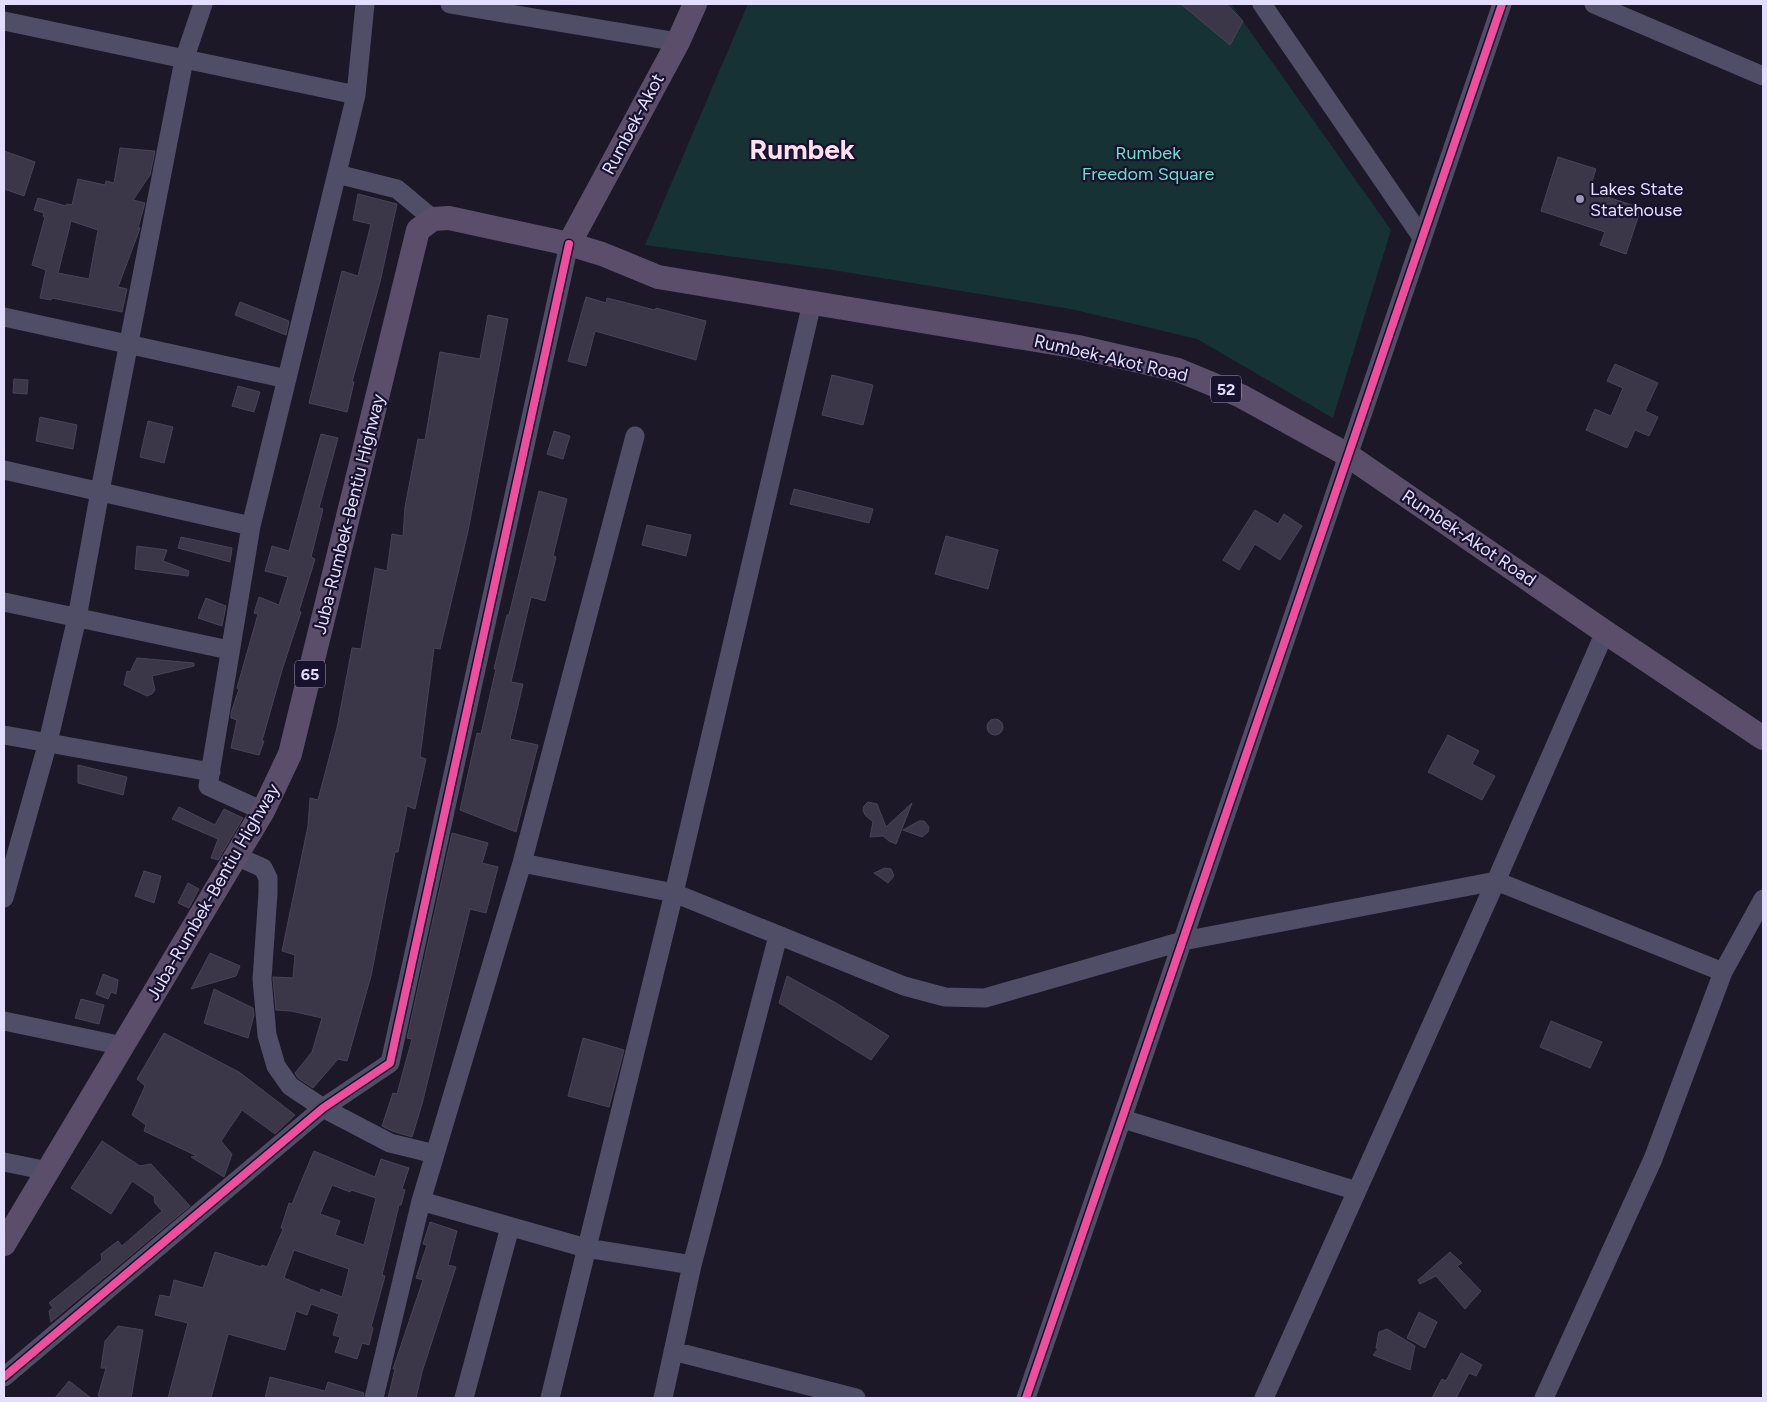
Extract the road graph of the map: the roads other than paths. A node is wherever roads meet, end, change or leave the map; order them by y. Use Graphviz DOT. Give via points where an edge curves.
graph roads {
  1 [pos="203,4"];
  2 [pos="366,4"];
  3 [pos="450,4"];
  4 [pos="695,4"];
  5 [pos="1262,4"];
  6 [pos="1502,4"];
  7 [pos="1594,4"];
  8 [pos="4,21"];
  9 [pos="678,42"];
  10 [pos="184,60"];
  11 [pos="1763,76"];
  12 [pos="356,95"];
  13 [pos="336,174"];
  14 [pos="434,219"];
  15 [pos="1421,236"];
  16 [pos="569,244"];
  17 [pos="812,302"];
  18 [pos="4,317"];
  19 [pos="129,344"];
  20 [pos="287,379"];
  21 [pos="635,436"];
  22 [pos="1346,454"];
  23 [pos="4,470"];
  24 [pos="100,491"];
  25 [pos="251,526"];
  26 [pos="4,602"];
  27 [pos="78,618"];
  28 [pos="1605,632"];
  29 [pos="229,650"];
  30 [pos="4,735"];
  31 [pos="1763,738"];
  32 [pos="48,742"];
  33 [pos="211,772"];
  34 [pos="264,811"];
  35 [pos="236,856"];
  36 [pos="522,863"];
  37 [pos="1496,880"];
  38 [pos="674,893"];
  39 [pos="4,898"];
  40 [pos="1763,899"];
  41 [pos="778,936"];
  42 [pos="1183,941"];
  43 [pos="1723,972"];
  44 [pos="4,1021"];
  45 [pos="122,1046"];
  46 [pos="323,1108"];
  47 [pos="1123,1119"];
  48 [pos="435,1154"];
  49 [pos="4,1162"];
  50 [pos="48,1171"];
  51 [pos="1357,1191"];
  52 [pos="422,1201"];
  53 [pos="510,1227"];
  54 [pos="4,1244"];
  55 [pos="586,1248"];
  56 [pos="692,1265"];
  57 [pos="674,1350"];
  58 [pos="4,1376"];
  59 [pos="374,1398"];
  60 [pos="464,1398"];
  61 [pos="550,1398"];
  62 [pos="663,1398"];
  63 [pos="856,1398"];
  64 [pos="1026,1398"];
  65 [pos="1264,1398"];
  66 [pos="1544,1398"];
  1 -- 10 [label="street"];
  2 -- 12 [label="street"];
  3 -- 9 [label="street"];
  4 -- 9 [label="main road, Rumbek-Akot"];
  5 -- 15 [label="street"];
  6 -- 15 [label="street"];
  7 -- 11 [label="street"];
  8 -- 10 [label="street"];
  9 -- 16 [label="main road, Rumbek-Akot"];
  10 -- 12 [label="street"];
  10 -- 19 [label="street"];
  12 -- 13 [label="street"];
  13 -- 14 [label="street" via="397,189"];
  13 -- 20 [label="street"];
  14 -- 16 [label="main road" via="449,218"];
  14 -- 34 [label="main road, Juba-Rumbek-Bentiu Highway / 65" via="418,230 290,754"];
  15 -- 22 [label="street"];
  16 -- 17 [label="main road, Rumbek-Akot Road / 52" via="658,277"];
  16 -- 46 [label="street" via="390,1063"];
  17 -- 22 [label="main road, Rumbek-Akot Road / 52" via="1078,347 1178,370 1242,396"];
  17 -- 38 [label="street"];
  18 -- 19 [label="street"];
  19 -- 20 [label="street"];
  19 -- 24 [label="street"];
  20 -- 25 [label="street"];
  21 -- 36 [label="street"];
  22 -- 28 [label="main road, Rumbek-Akot Road / 52"];
  22 -- 42 [label="street"];
  23 -- 24 [label="street"];
  24 -- 25 [label="street"];
  24 -- 27 [label="street"];
  25 -- 29 [label="street"];
  26 -- 27 [label="street"];
  27 -- 29 [label="street"];
  27 -- 32 [label="street"];
  28 -- 31 [label="main road, Rumbek-Akot Road / 52"];
  28 -- 37 [label="street"];
  29 -- 33 [label="street"];
  30 -- 32 [label="street"];
  32 -- 33 [label="street"];
  32 -- 39 [label="street"];
  33 -- 34 [label="street" via="208,786"];
  34 -- 35 [label="main road, Juba-Rumbek-Bentiu Highway / 65"];
  35 -- 45 [label="main road, Juba-Rumbek-Bentiu Highway / 65"];
  35 -- 46 [label="street" via="264,868 268,878 262,979 267,1034 276,1066 290,1086"];
  36 -- 38 [label="street"];
  36 -- 48 [label="street"];
  37 -- 42 [label="street"];
  37 -- 43 [label="street"];
  37 -- 51 [label="street"];
  38 -- 41 [label="street"];
  38 -- 55 [label="street"];
  40 -- 43 [label="street"];
  41 -- 42 [label="street" via="904,986 945,997 985,998"];
  41 -- 56 [label="street"];
  42 -- 47 [label="street"];
  43 -- 66 [label="street" via="1653,1159"];
  44 -- 45 [label="street"];
  45 -- 50 [label="main road, Juba-Rumbek-Bentiu Highway / 65"];
  46 -- 48 [label="street" via="390,1142"];
  46 -- 58 [label="street"];
  47 -- 51 [label="street"];
  47 -- 64 [label="street"];
  48 -- 52 [label="street"];
  49 -- 50 [label="street"];
  50 -- 54 [label="main road, Juba-Rumbek-Bentiu Highway / 65"];
  51 -- 65 [label="street"];
  52 -- 53 [label="street"];
  52 -- 59 [label="street"];
  53 -- 55 [label="street"];
  53 -- 60 [label="street"];
  55 -- 56 [label="street"];
  55 -- 61 [label="street"];
  56 -- 57 [label="street"];
  57 -- 62 [label="street"];
  57 -- 63 [label="street"];
}
